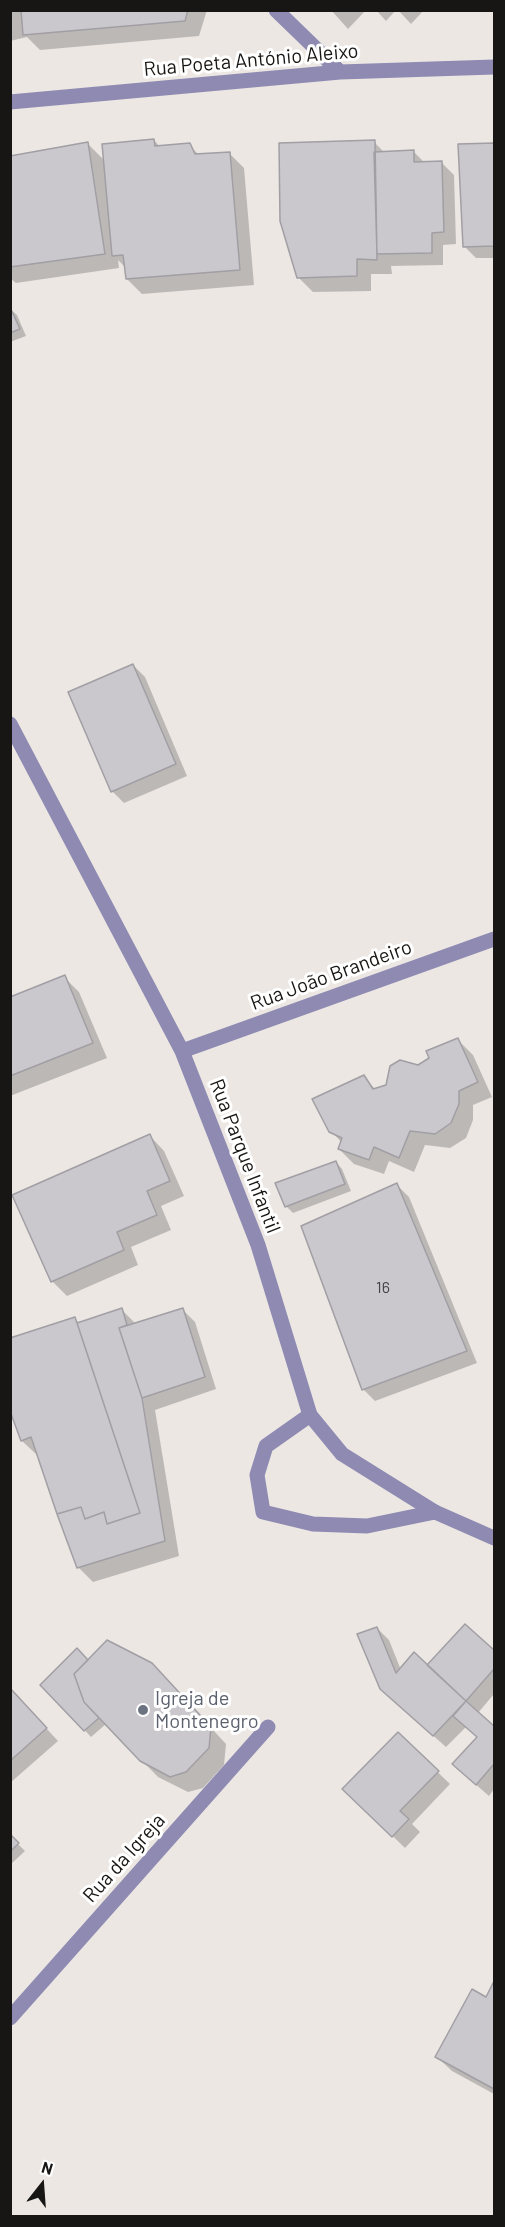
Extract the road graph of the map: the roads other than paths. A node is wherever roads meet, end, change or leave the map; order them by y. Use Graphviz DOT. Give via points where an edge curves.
graph roads {
  1 [pos="276,10"];
  2 [pos="495,67"];
  3 [pos="340,72"];
  4 [pos="10,102"];
  5 [pos="10,724"];
  6 [pos="495,939"];
  7 [pos="182,1051"];
  8 [pos="310,1415"];
  9 [pos="435,1512"];
  10 [pos="495,1538"];
  11 [pos="268,1727"];
  12 [pos="10,2018"];
  1 -- 3 [label="street"];
  2 -- 3 [label="street, Rua Poeta António Aleixo"];
  3 -- 4 [label="street, Rua Poeta António Aleixo"];
  5 -- 7 [label="street, Rua Parque Infantil"];
  6 -- 7 [label="street, Rua João Brandeiro"];
  7 -- 8 [label="street, Rua Parque Infantil" via="258,1245"];
  8 -- 9 [label="street, Rua Parque Infantil" via="342,1454"];
  8 -- 9 [label="street" via="266,1446 257,1475 263,1512 313,1524 367,1526"];
  9 -- 10 [label="street, Rua Parque Infantil"];
  11 -- 12 [label="street, Rua da Igreja"];
}
